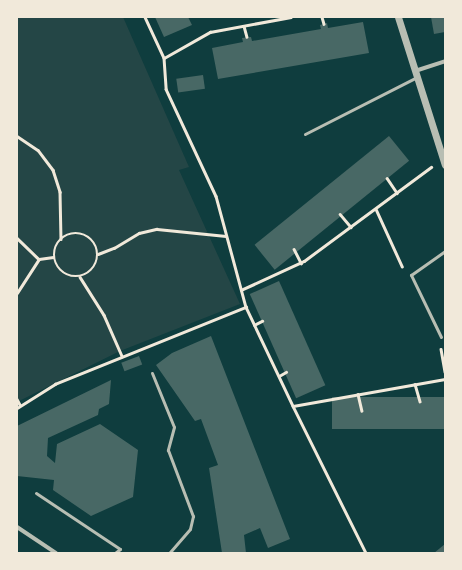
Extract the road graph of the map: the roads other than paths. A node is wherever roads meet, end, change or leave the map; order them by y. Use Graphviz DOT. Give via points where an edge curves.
graph roads {
  1 [pos="398,17"];
  2 [pos="445,61"];
  3 [pos="416,74"];
  4 [pos="305,134"];
  5 [pos="444,162"];
  6 [pos="445,251"];
  7 [pos="441,338"];
  8 [pos="152,373"];
  9 [pos="36,493"];
  10 [pos="17,527"];
  11 [pos="56,553"];
  12 [pos="115,553"];
  13 [pos="168,553"];
  1 -- 3 [label="street"];
  2 -- 3 [label="street"];
  3 -- 4 [label="lane"];
  3 -- 5 [label="street"];
  6 -- 7 [label="lane" via="411,275"];
  8 -- 13 [label="lane" via="174,427 168,450 193,516 190,529"];
  9 -- 12 [label="lane" via="120,549"];
  10 -- 11 [label="street"];
}
